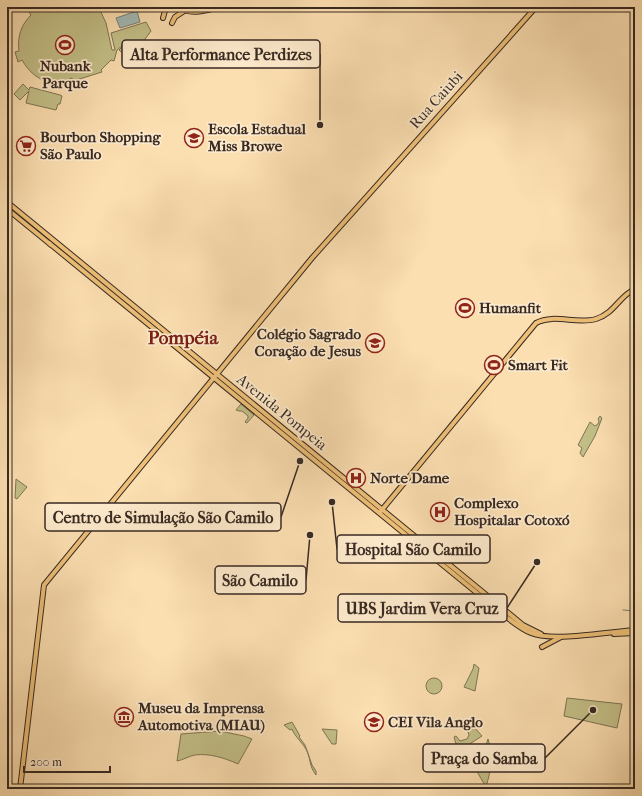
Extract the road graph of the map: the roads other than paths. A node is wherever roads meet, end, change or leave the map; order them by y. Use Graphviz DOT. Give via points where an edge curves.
graph roads {
  1 [pos="166,7"];
  2 [pos="179,7"];
  3 [pos="220,7"];
  4 [pos="536,7"];
  5 [pos="184,11"];
  6 [pos="163,18"];
  7 [pos="172,23"];
  8 [pos="7,202"];
  9 [pos="7,209"];
  10 [pos="635,290"];
  11 [pos="215,376"];
  12 [pos="380,511"];
  13 [pos="635,632"];
  14 [pos="563,636"];
  15 [pos="542,647"];
  16 [pos="20,789"];
  1 -- 6 [label="main road"];
  2 -- 5 [label="main road"];
  3 -- 5 [label="main road" via="195,12"];
  4 -- 11 [label="main road, Rua Caiubi" via="309,262"];
  5 -- 7 [label="main road" via="175,17"];
  8 -- 11 [label="main road, Avenida Pompeia"];
  9 -- 11 [label="main road"];
  10 -- 12 [label="main road" via="600,317 584,321 544,319 536,323 519,340"];
  11 -- 12 [label="main road, Avenida Pompeia"];
  11 -- 12 [label="main road, Avenida Pompeia" via="324,468"];
  11 -- 16 [label="main road, Rua Caiubi" via="44,585"];
  12 -- 14 [label="main road, Avenida Pompeia" via="523,625 544,636"];
  13 -- 14 [label="main road"];
  14 -- 15 [label="main road"];
}
